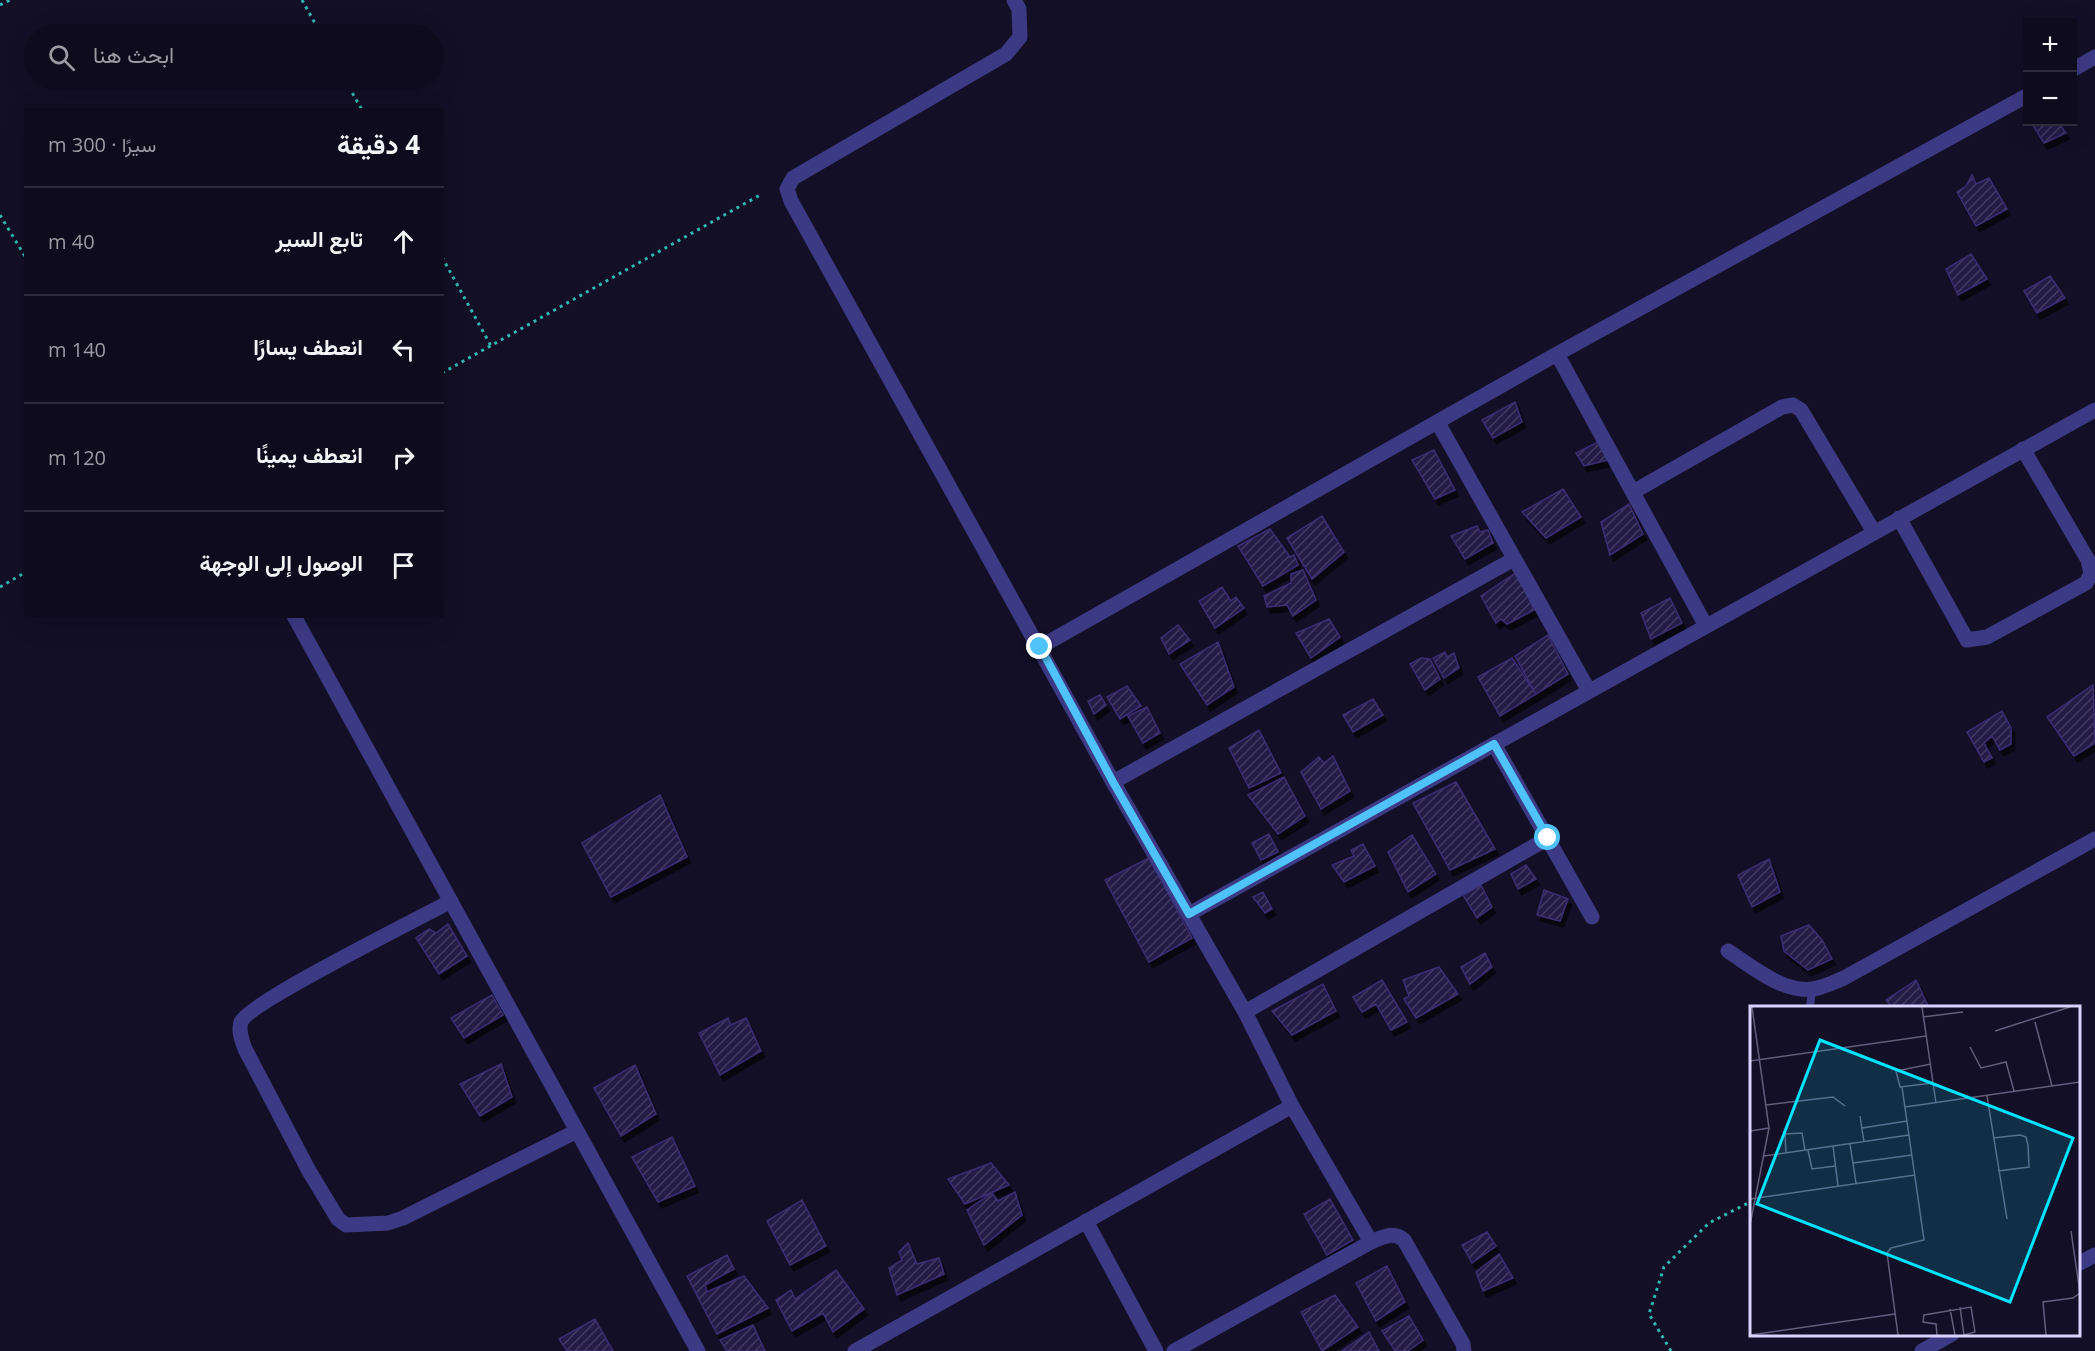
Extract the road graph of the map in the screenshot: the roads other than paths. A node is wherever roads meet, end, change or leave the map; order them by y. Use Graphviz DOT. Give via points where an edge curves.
graph roads {
  1 [pos="1014,0"];
  2 [pos="2095,57"];
  3 [pos="2077,68"];
  4 [pos="2023,98"];
  5 [pos="1557,354"];
  6 [pos="2095,410"];
  7 [pos="1438,423"];
  8 [pos="2023,449"];
  9 [pos="1633,492"];
  10 [pos="1899,519"];
  11 [pos="1874,532"];
  12 [pos="1514,559"];
  13 [pos="295,618"];
  14 [pos="1706,626"];
  15 [pos="1040,647"];
  16 [pos="1589,691"];
  17 [pos="1494,744"];
  18 [pos="1113,782"];
  19 [pos="1548,838"];
  20 [pos="2095,839"];
  21 [pos="451,901"];
  22 [pos="1189,914"];
  23 [pos="1592,917"];
  24 [pos="1728,951"];
  25 [pos="1812,989"];
  26 [pos="1810,1006"];
  27 [pos="1245,1012"];
  28 [pos="1292,1106"];
  29 [pos="577,1131"];
  30 [pos="1086,1221"];
  31 [pos="1371,1242"];
  32 [pos="2095,1255"];
  33 [pos="2080,1263"];
  34 [pos="1950,1336"];
  35 [pos="698,1351"];
  36 [pos="855,1351"];
  37 [pos="1156,1351"];
  38 [pos="1174,1351"];
  39 [pos="1464,1351"];
  40 [pos="1922,1351"];
  1 -- 15 [label="street" via="1019,9 1020,37 1006,54 793,178 787,189"];
  2 -- 3 [label="street"];
  4 -- 5 [label="street"];
  5 -- 7 [label="street"];
  5 -- 9 [label="street"];
  6 -- 8 [label="street"];
  7 -- 12 [label="street"];
  7 -- 15 [label="street"];
  8 -- 10 [label="street"];
  8 -- 10 [label="street" via="2088,560 2091,574 2086,583 1987,637 1967,640"];
  9 -- 11 [label="street" via="1782,407 1793,405 1801,410"];
  9 -- 14 [label="street"];
  10 -- 11 [label="street"];
  11 -- 14 [label="street"];
  12 -- 16 [label="street"];
  12 -- 18 [label="street"];
  13 -- 21 [label="street"];
  14 -- 16 [label="street"];
  15 -- 18 [label="street"];
  16 -- 17 [label="street"];
  17 -- 19 [label="street"];
  17 -- 22 [label="street"];
  18 -- 22 [label="street"];
  19 -- 23 [label="street"];
  19 -- 27 [label="street"];
  20 -- 25 [label="street" via="1844,978"];
  21 -- 29 [label="street"];
  21 -- 29 [label="street" via="292,987 247,1013 241,1022 240,1032 249,1058 309,1171 338,1219 346,1225 388,1223"];
  22 -- 27 [label="street"];
  24 -- 25 [label="street" via="1791,987"];
  25 -- 26 [label="lane"];
  27 -- 28 [label="street"];
  28 -- 30 [label="street"];
  28 -- 31 [label="street"];
  29 -- 35 [label="street"];
  30 -- 36 [label="street"];
  30 -- 37 [label="street"];
  31 -- 38 [label="street"];
  31 -- 39 [label="street" via="1386,1235 1404,1239"];
  32 -- 33 [label="street"];
  34 -- 40 [label="street"];
}
